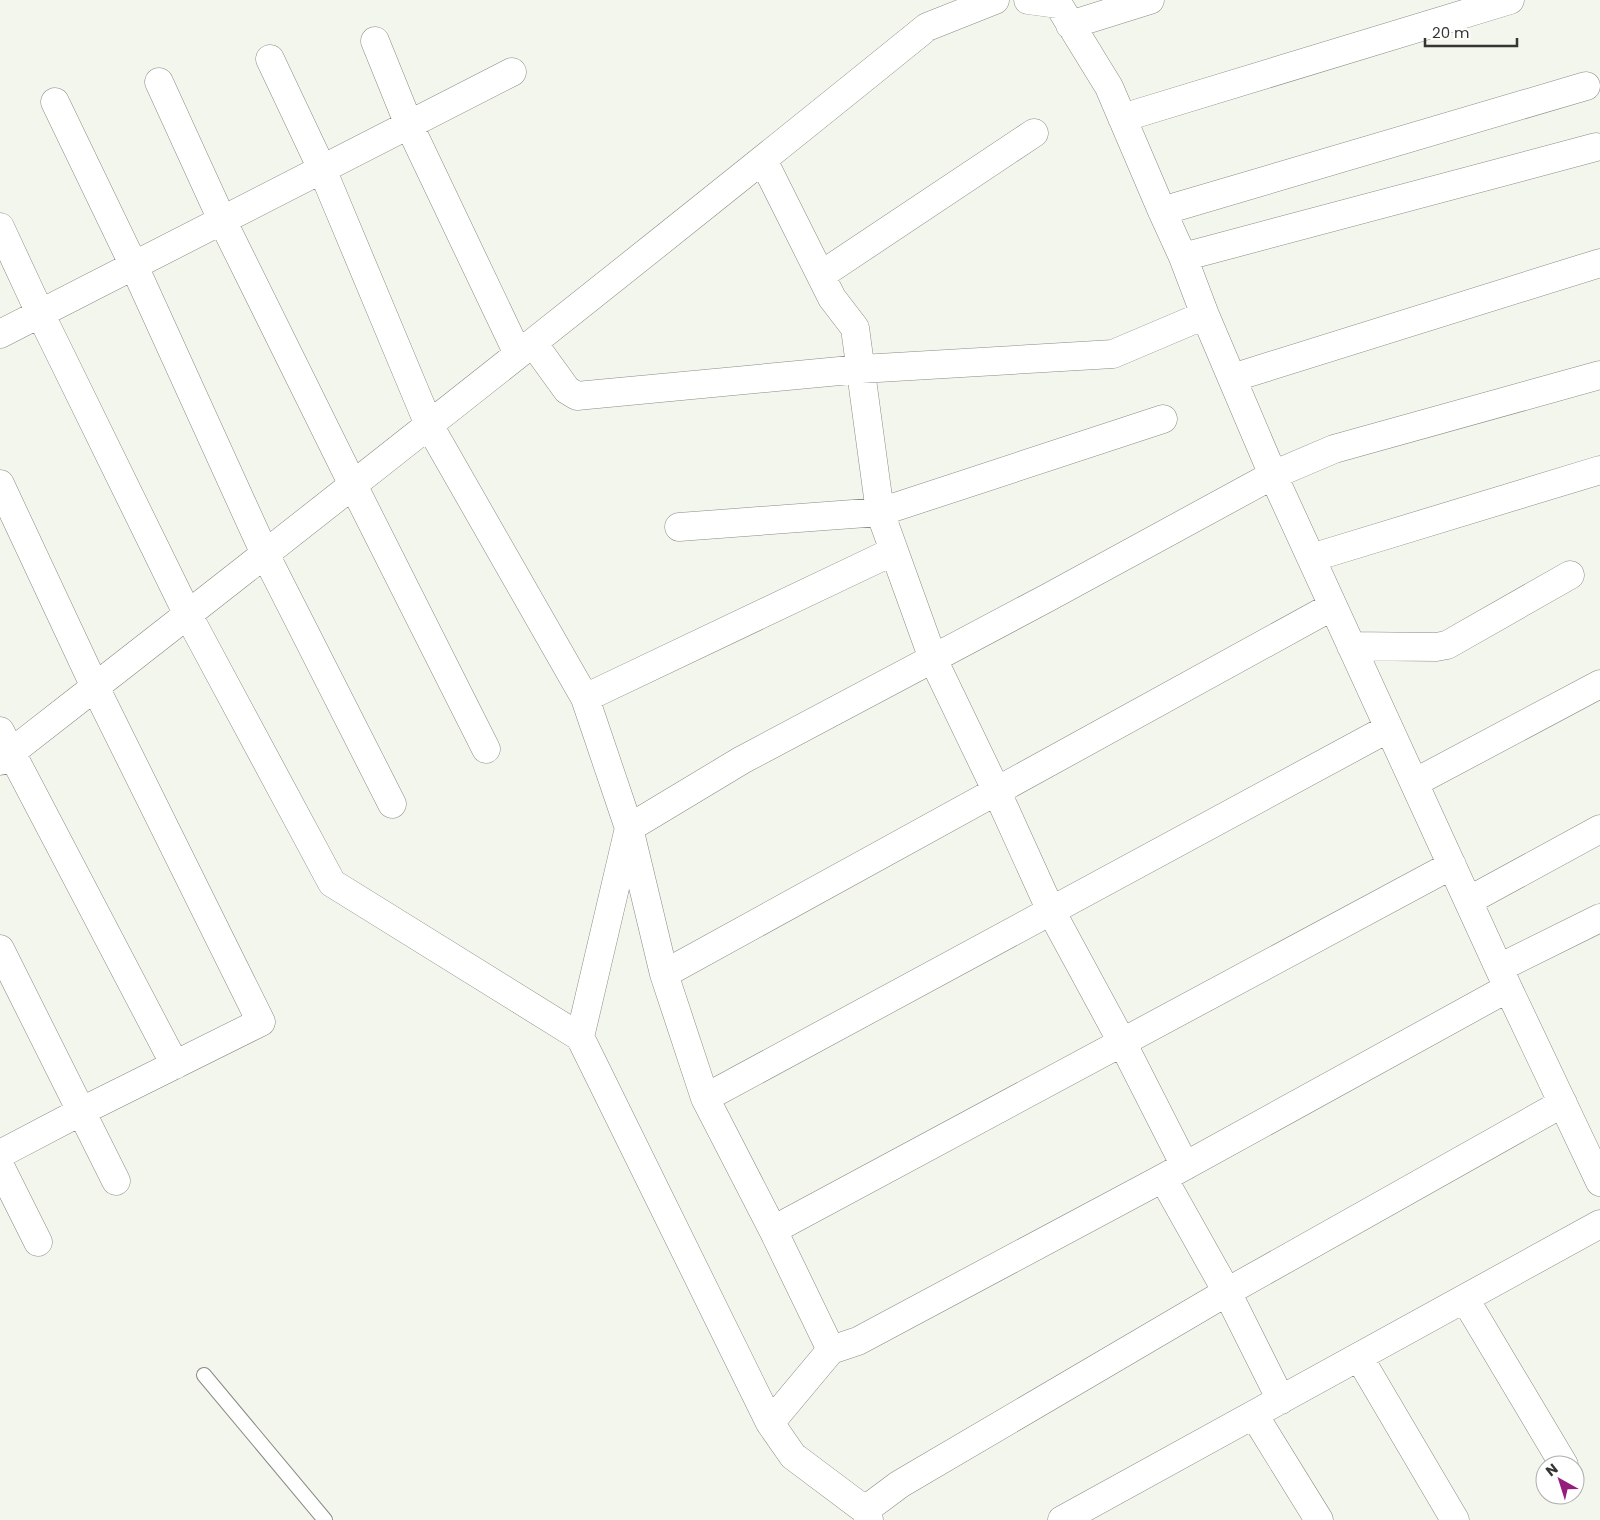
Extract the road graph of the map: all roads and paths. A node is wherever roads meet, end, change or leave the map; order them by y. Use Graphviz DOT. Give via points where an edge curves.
graph roads {
  1 [pos="995,0"];
  2 [pos="1028,0"];
  3 [pos="1150,0"];
  4 [pos="1510,0"];
  5 [pos="1062,11"];
  6 [pos="375,41"];
  7 [pos="270,59"];
  8 [pos="512,72"];
  9 [pos="159,82"];
  10 [pos="1586,86"];
  11 [pos="55,102"];
  12 [pos="1122,118"];
  13 [pos="409,125"];
  14 [pos="1034,133"];
  15 [pos="1596,147"];
  16 [pos="763,160"];
  17 [pos="322,169"];
  18 [pos="1162,211"];
  19 [pos="222,220"];
  20 [pos="0,227"];
  21 [pos="1183,257"];
  22 [pos="1600,263"];
  23 [pos="134,266"];
  24 [pos="822,276"];
  25 [pos="40,314"];
  26 [pos="1205,315"];
  27 [pos="0,334"];
  28 [pos="526,349"];
  29 [pos="861,369"];
  30 [pos="1600,375"];
  31 [pos="1232,378"];
  32 [pos="1162,419"];
  33 [pos="429,425"];
  34 [pos="1600,470"];
  35 [pos="1273,475"];
  36 [pos="0,484"];
  37 [pos="353,485"];
  38 [pos="880,512"];
  39 [pos="679,527"];
  40 [pos="894,551"];
  41 [pos="265,554"];
  42 [pos="1311,558"];
  43 [pos="1570,575"];
  44 [pos="1333,606"];
  45 [pos="188,615"];
  46 [pos="1351,646"];
  47 [pos="933,659"];
  48 [pos="1600,684"];
  49 [pos="95,688"];
  50 [pos="585,698"];
  51 [pos="1389,728"];
  52 [pos="4,749"];
  53 [pos="486,749"];
  54 [pos="1414,783"];
  55 [pos="996,792"];
  56 [pos="392,804"];
  57 [pos="629,828"];
  58 [pos="1600,829"];
  59 [pos="1452,865"];
  60 [pos="1468,901"];
  61 [pos="1051,911"];
  62 [pos="1600,918"];
  63 [pos="0,949"];
  64 [pos="664,974"];
  65 [pos="1503,978"];
  66 [pos="580,1038"];
  67 [pos="1122,1042"];
  68 [pos="175,1064"];
  69 [pos="705,1098"];
  70 [pos="1563,1103"];
  71 [pos="82,1111"];
  72 [pos="0,1154"];
  73 [pos="0,1166"];
  74 [pos="1174,1172"];
  75 [pos="116,1181"];
  76 [pos="1600,1182"];
  77 [pos="1600,1224"];
  78 [pos="773,1230"];
  79 [pos="38,1242"];
  80 [pos="1227,1292"];
  81 [pos="1465,1299"];
  82 [pos="831,1350"];
  83 [pos="1359,1357"];
  84 [pos="204,1375"];
  85 [pos="1281,1400"];
  86 [pos="1254,1415"];
  87 [pos="770,1423"];
  88 [pos="1558,1455"];
  89 [pos="867,1515"];
  90 [pos="326,1520"];
  91 [pos="1062,1520"];
  92 [pos="1319,1520"];
  93 [pos="1455,1520"];
  1 -- 16 [label="street" via="927,27"];
  2 -- 5 [label="street" via="1058,4"];
  3 -- 5 [label="street"];
  4 -- 12 [label="street"];
  5 -- 12 [label="street" via="1109,87"];
  6 -- 13 [label="street"];
  7 -- 17 [label="street"];
  8 -- 13 [label="street"];
  9 -- 19 [label="street"];
  10 -- 18 [label="street"];
  11 -- 23 [label="street"];
  12 -- 18 [label="street"];
  13 -- 17 [label="street"];
  13 -- 28 [label="street"];
  14 -- 24 [label="street"];
  15 -- 21 [label="street"];
  16 -- 24 [label="street"];
  16 -- 28 [label="street"];
  17 -- 19 [label="street"];
  17 -- 33 [label="street"];
  18 -- 21 [label="street"];
  19 -- 23 [label="street"];
  19 -- 37 [label="street"];
  20 -- 25 [label="street"];
  21 -- 26 [label="street"];
  22 -- 31 [label="street"];
  23 -- 25 [label="street"];
  23 -- 41 [label="street"];
  24 -- 29 [label="street" via="832,298 855,328"];
  25 -- 27 [label="street"];
  25 -- 45 [label="street"];
  26 -- 29 [label="street" via="1113,354"];
  26 -- 31 [label="street"];
  28 -- 29 [label="street" via="566,390 577,396"];
  28 -- 33 [label="street"];
  29 -- 38 [label="street"];
  30 -- 35 [label="street" via="1334,449"];
  31 -- 35 [label="street"];
  32 -- 38 [label="street"];
  33 -- 37 [label="street"];
  33 -- 50 [label="street"];
  34 -- 42 [label="street"];
  35 -- 42 [label="street"];
  35 -- 47 [label="street"];
  36 -- 49 [label="street"];
  37 -- 41 [label="street"];
  37 -- 53 [label="street"];
  38 -- 39 [label="street"];
  38 -- 40 [label="street"];
  40 -- 47 [label="street"];
  40 -- 50 [label="street"];
  41 -- 45 [label="street"];
  41 -- 56 [label="street"];
  42 -- 44 [label="street"];
  43 -- 46 [label="street" via="1447,645"];
  44 -- 46 [label="street"];
  44 -- 55 [label="street"];
  45 -- 49 [label="street"];
  45 -- 66 [label="street" via="332,883"];
  46 -- 51 [label="street"];
  47 -- 55 [label="street"];
  47 -- 57 [label="street" via="742,760"];
  48 -- 54 [label="street"];
  49 -- 52 [label="street"];
  49 -- 68 [label="street" via="261,1022"];
  50 -- 57 [label="street"];
  51 -- 54 [label="street"];
  51 -- 61 [label="street"];
  52 -- 68 [label="street"];
  54 -- 59 [label="street"];
  55 -- 61 [label="street"];
  55 -- 64 [label="street"];
  57 -- 64 [label="street"];
  57 -- 66 [label="street"];
  58 -- 60 [label="street"];
  59 -- 60 [label="street"];
  59 -- 67 [label="street"];
  60 -- 65 [label="street"];
  61 -- 67 [label="street"];
  61 -- 69 [label="street"];
  62 -- 65 [label="street"];
  63 -- 71 [label="street"];
  64 -- 69 [label="street"];
  65 -- 70 [label="street"];
  65 -- 74 [label="street"];
  66 -- 87 [label="street"];
  67 -- 74 [label="street"];
  67 -- 78 [label="street"];
  68 -- 71 [label="street"];
  69 -- 78 [label="street"];
  70 -- 76 [label="street"];
  70 -- 80 [label="street"];
  71 -- 72 [label="street"];
  71 -- 75 [label="street"];
  73 -- 79 [label="street"];
  74 -- 80 [label="street"];
  74 -- 82 [label="street" via="858,1341"];
  77 -- 81 [label="street"];
  78 -- 82 [label="street"];
  80 -- 85 [label="street"];
  80 -- 89 [label="street" via="900,1484"];
  81 -- 83 [label="street"];
  81 -- 88 [label="street"];
  82 -- 87 [label="street"];
  83 -- 85 [label="street"];
  83 -- 93 [label="street"];
  84 -- 90 [label="lane"];
  85 -- 86 [label="street"];
  86 -- 91 [label="street"];
  86 -- 92 [label="street"];
  87 -- 89 [label="street" via="793,1456"];
}
